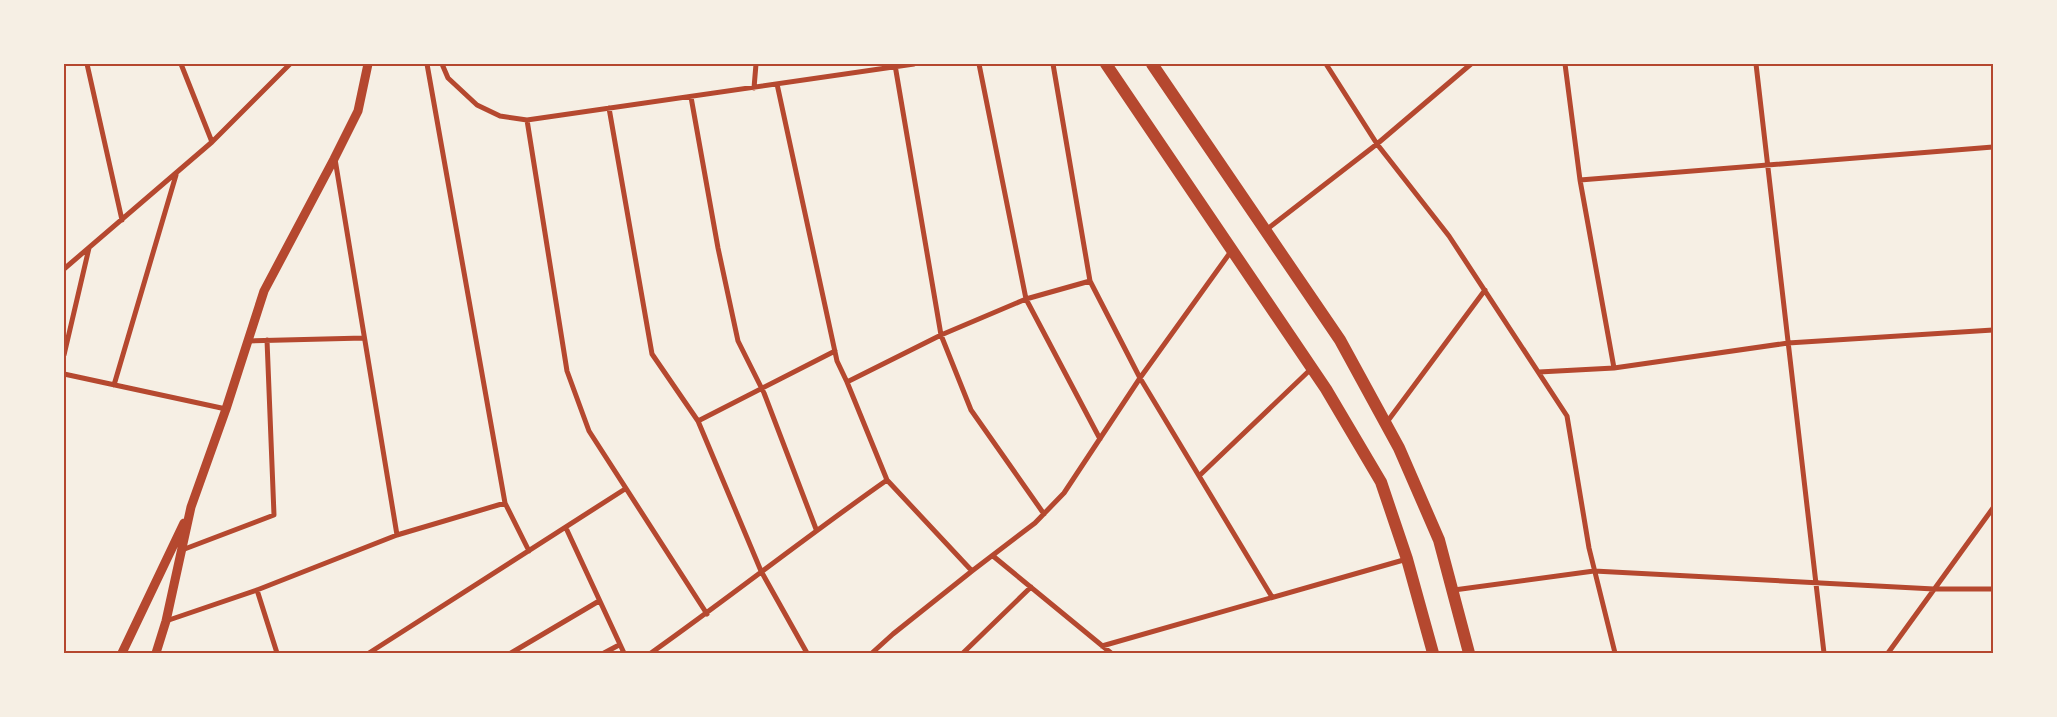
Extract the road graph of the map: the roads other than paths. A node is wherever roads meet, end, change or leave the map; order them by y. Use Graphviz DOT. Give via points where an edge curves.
graph roads {
  1 [pos="87,64"];
  2 [pos="181,64"];
  3 [pos="290,64"];
  4 [pos="368,64"];
  5 [pos="427,64"];
  6 [pos="442,64"];
  7 [pos="756,64"];
  8 [pos="914,64"];
  9 [pos="979,64"];
  10 [pos="1053,64"];
  11 [pos="1106,64"];
  12 [pos="1152,64"];
  13 [pos="1326,64"];
  14 [pos="1471,64"];
  15 [pos="1565,64"];
  16 [pos="1756,64"];
  17 [pos="895,65"];
  18 [pos="777,84"];
  19 [pos="754,88"];
  20 [pos="691,97"];
  21 [pos="609,108"];
  22 [pos="527,120"];
  23 [pos="212,142"];
  24 [pos="1377,144"];
  25 [pos="1993,147"];
  26 [pos="334,159"];
  27 [pos="1768,165"];
  28 [pos="176,175"];
  29 [pos="1580,180"];
  30 [pos="122,220"];
  31 [pos="1266,230"];
  32 [pos="89,247"];
  33 [pos="1232,249"];
  34 [pos="64,269"];
  35 [pos="1090,281"];
  36 [pos="1485,290"];
  37 [pos="1026,299"];
  38 [pos="1993,330"];
  39 [pos="941,335"];
  40 [pos="364,338"];
  41 [pos="267,340"];
  42 [pos="247,341"];
  43 [pos="1788,343"];
  44 [pos="835,351"];
  45 [pos="64,356"];
  46 [pos="1312,368"];
  47 [pos="1614,368"];
  48 [pos="1539,372"];
  49 [pos="64,374"];
  50 [pos="1140,378"];
  51 [pos="847,382"];
  52 [pos="114,384"];
  53 [pos="762,388"];
  54 [pos="226,409"];
  55 [pos="698,421"];
  56 [pos="1386,423"];
  57 [pos="1100,439"];
  58 [pos="1199,476"];
  59 [pos="887,480"];
  60 [pos="625,489"];
  61 [pos="505,503"];
  62 [pos="191,507"];
  63 [pos="1993,508"];
  64 [pos="1044,514"];
  65 [pos="566,528"];
  66 [pos="816,529"];
  67 [pos="397,535"];
  68 [pos="182,550"];
  69 [pos="530,551"];
  70 [pos="993,556"];
  71 [pos="1407,559"];
  72 [pos="1594,570"];
  73 [pos="761,571"];
  74 [pos="972,571"];
  75 [pos="1816,582"];
  76 [pos="1031,587"];
  77 [pos="1993,589"];
  78 [pos="257,590"];
  79 [pos="1454,590"];
  80 [pos="1934,590"];
  81 [pos="1272,597"];
  82 [pos="599,602"];
  83 [pos="707,614"];
  84 [pos="166,621"];
  85 [pos="619,644"];
  86 [pos="1102,646"];
  87 [pos="122,653"];
  88 [pos="156,653"];
  89 [pos="277,653"];
  90 [pos="369,653"];
  91 [pos="511,653"];
  92 [pos="604,653"];
  93 [pos="624,653"];
  94 [pos="650,653"];
  95 [pos="807,653"];
  96 [pos="872,653"];
  97 [pos="963,653"];
  98 [pos="1111,653"];
  99 [pos="1433,653"];
  100 [pos="1469,653"];
  101 [pos="1615,653"];
  102 [pos="1824,653"];
  103 [pos="1888,653"];
  1 -- 30 [label="street"];
  2 -- 23 [label="street"];
  3 -- 23 [label="street"];
  4 -- 26 [label="street" via="358,111"];
  5 -- 61 [label="street"];
  6 -- 22 [label="street" via="448,78 477,105 500,116"];
  7 -- 19 [label="street"];
  8 -- 17 [label="street"];
  9 -- 37 [label="street"];
  10 -- 35 [label="street"];
  11 -- 33 [label="main road"];
  12 -- 31 [label="main road"];
  13 -- 24 [label="street"];
  14 -- 24 [label="street"];
  15 -- 29 [label="street"];
  16 -- 27 [label="street"];
  17 -- 18 [label="street"];
  17 -- 39 [label="street"];
  18 -- 19 [label="street"];
  18 -- 44 [label="street"];
  19 -- 20 [label="street"];
  20 -- 21 [label="street"];
  20 -- 53 [label="street" via="738,341"];
  21 -- 22 [label="street"];
  21 -- 55 [label="street" via="652,354"];
  22 -- 60 [label="street" via="567,371 589,431"];
  23 -- 28 [label="street"];
  24 -- 31 [label="street"];
  24 -- 36 [label="street" via="1449,236"];
  25 -- 27 [label="street"];
  26 -- 40 [label="street"];
  26 -- 42 [label="street" via="264,291"];
  27 -- 29 [label="street"];
  27 -- 43 [label="street"];
  28 -- 30 [label="street"];
  28 -- 52 [label="street"];
  29 -- 47 [label="street"];
  30 -- 32 [label="street"];
  31 -- 56 [label="main road" via="1340,340"];
  32 -- 34 [label="street"];
  32 -- 45 [label="street"];
  33 -- 46 [label="main road"];
  33 -- 50 [label="street"];
  35 -- 37 [label="street"];
  35 -- 50 [label="street"];
  36 -- 48 [label="street"];
  36 -- 56 [label="street"];
  37 -- 39 [label="street"];
  37 -- 57 [label="street"];
  38 -- 43 [label="street"];
  39 -- 51 [label="street"];
  39 -- 64 [label="street" via="971,410"];
  40 -- 41 [label="street"];
  40 -- 67 [label="street"];
  41 -- 42 [label="street"];
  41 -- 68 [label="street" via="274,515"];
  42 -- 54 [label="street"];
  43 -- 47 [label="street"];
  43 -- 75 [label="street"];
  44 -- 51 [label="street"];
  44 -- 53 [label="street"];
  46 -- 58 [label="street"];
  46 -- 71 [label="main road" via="1380,482"];
  47 -- 48 [label="street"];
  48 -- 72 [label="street" via="1566,416"];
  49 -- 52 [label="street"];
  50 -- 57 [label="street"];
  50 -- 58 [label="street"];
  51 -- 59 [label="street"];
  52 -- 54 [label="street"];
  53 -- 55 [label="street"];
  53 -- 66 [label="street"];
  54 -- 62 [label="street"];
  55 -- 73 [label="street"];
  56 -- 79 [label="main road" via="1439,540"];
  57 -- 64 [label="street" via="1064,493"];
  58 -- 81 [label="street"];
  59 -- 66 [label="street"];
  59 -- 74 [label="street"];
  60 -- 65 [label="street"];
  60 -- 83 [label="street"];
  61 -- 67 [label="street"];
  61 -- 69 [label="street"];
  62 -- 68 [label="street"];
  62 -- 87 [label="street"];
  63 -- 80 [label="street"];
  64 -- 70 [label="street"];
  65 -- 69 [label="street"];
  65 -- 82 [label="street"];
  66 -- 73 [label="street"];
  67 -- 78 [label="street"];
  68 -- 84 [label="street"];
  69 -- 90 [label="street"];
  70 -- 74 [label="street"];
  70 -- 76 [label="street"];
  71 -- 81 [label="street"];
  71 -- 99 [label="main road"];
  72 -- 75 [label="street"];
  72 -- 79 [label="street"];
  72 -- 101 [label="street"];
  73 -- 83 [label="street"];
  73 -- 95 [label="street"];
  74 -- 96 [label="street"];
  75 -- 80 [label="street"];
  75 -- 102 [label="street"];
  76 -- 86 [label="street"];
  76 -- 97 [label="street"];
  77 -- 80 [label="street"];
  78 -- 84 [label="street"];
  78 -- 89 [label="street"];
  79 -- 100 [label="main road"];
  80 -- 103 [label="street"];
  81 -- 86 [label="street"];
  82 -- 85 [label="street"];
  82 -- 91 [label="street"];
  83 -- 94 [label="street"];
  84 -- 88 [label="street"];
  85 -- 92 [label="street"];
  85 -- 93 [label="street"];
  86 -- 98 [label="street"];
}
